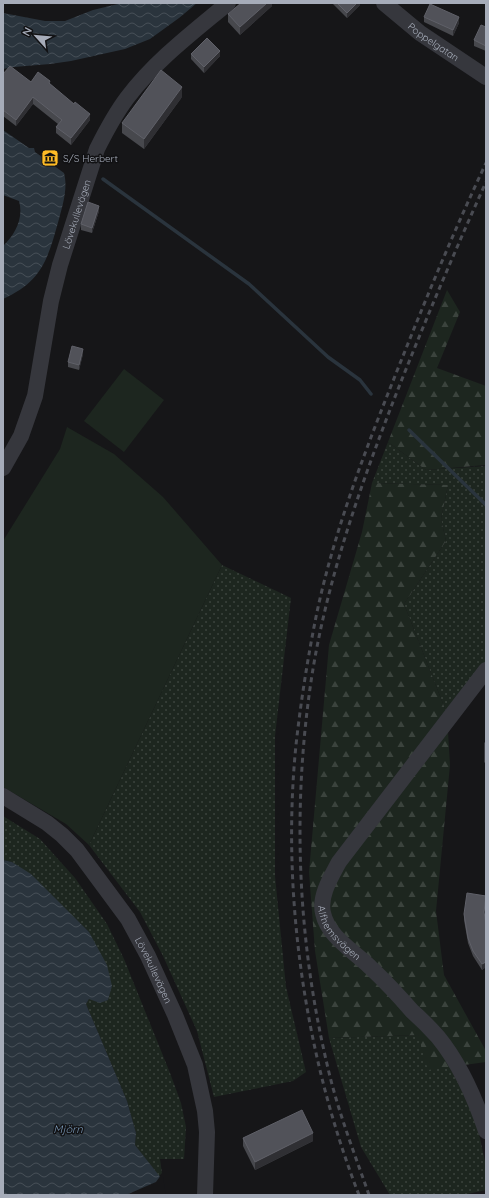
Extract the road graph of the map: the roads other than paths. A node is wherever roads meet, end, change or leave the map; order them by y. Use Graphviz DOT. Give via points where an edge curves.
graph roads {
  1 [pos="228,3"];
  2 [pos="384,3"];
  3 [pos="486,77"];
  4 [pos="3,468"];
  5 [pos="486,670"];
  6 [pos="3,796"];
  7 [pos="486,1131"];
  8 [pos="205,1195"];
  1 -- 4 [label="street, Lövekullevägen" via="170,52 145,77 127,99 97,149 60,265 51,301 35,396 21,436"];
  2 -- 3 [label="street, Poppelgatan" via="420,33"];
  5 -- 7 [label="street, Alfhemsvägen" via="339,862 324,894 323,912 327,925 338,938 438,1037 457,1064 477,1105"];
  6 -- 8 [label="street, Lövekullevägen" via="47,823 77,850 128,919 148,956 195,1065 207,1132"];
}
